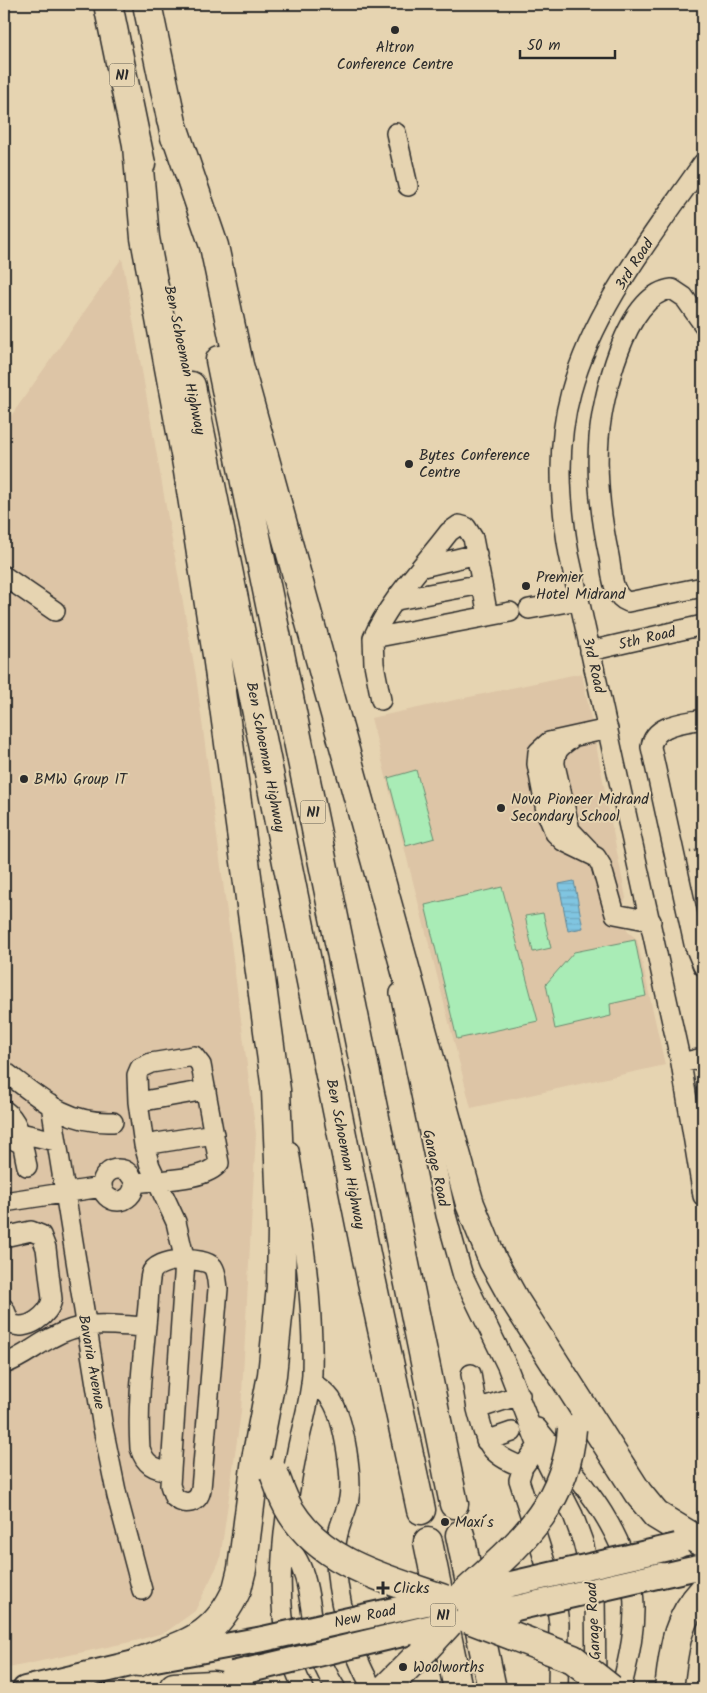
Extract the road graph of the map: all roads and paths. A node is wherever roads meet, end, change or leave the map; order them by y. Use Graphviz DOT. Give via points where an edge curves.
graph roads {
  1 [pos="108,4"];
  2 [pos="147,4"];
  3 [pos="171,120"];
  4 [pos="396,133"];
  5 [pos="137,146"];
  6 [pos="703,163"];
  7 [pos="408,186"];
  8 [pos="703,324"];
  9 [pos="477,554"];
  10 [pos="423,567"];
  11 [pos="4,576"];
  12 [pos="482,584"];
  13 [pos="703,586"];
  14 [pos="398,600"];
  15 [pos="579,600"];
  16 [pos="529,609"];
  17 [pos="55,611"];
  18 [pos="510,612"];
  19 [pos="488,616"];
  20 [pos="703,625"];
  21 [pos="373,638"];
  22 [pos="590,651"];
  23 [pos="381,700"];
  24 [pos="703,719"];
  25 [pos="608,729"];
  26 [pos="387,908"];
  27 [pos="651,921"];
  28 [pos="703,966"];
  29 [pos="703,1058"];
  30 [pos="680,1063"];
  31 [pos="4,1071"];
  32 [pos="206,1090"];
  33 [pos="276,1090"];
  34 [pos="138,1102"];
  35 [pos="51,1105"];
  36 [pos="4,1110"];
  37 [pos="113,1122"];
  38 [pos="214,1134"];
  39 [pos="15,1137"];
  40 [pos="56,1141"];
  41 [pos="144,1145"];
  42 [pos="27,1166"];
  43 [pos="157,1180"];
  44 [pos="64,1192"];
  45 [pos="703,1196"];
  46 [pos="4,1202"];
  47 [pos="4,1237"];
  48 [pos="185,1261"];
  49 [pos="4,1308"];
  50 [pos="44,1316"];
  51 [pos="86,1324"];
  52 [pos="146,1327"];
  53 [pos="52,1337"];
  54 [pos="553,1360"];
  55 [pos="4,1364"];
  56 [pos="471,1374"];
  57 [pos="272,1375"];
  58 [pos="311,1382"];
  59 [pos="520,1395"];
  60 [pos="477,1409"];
  61 [pos="527,1415"];
  62 [pos="512,1432"];
  63 [pos="486,1441"];
  64 [pos="538,1446"];
  65 [pos="523,1467"];
  66 [pos="170,1470"];
  67 [pos="454,1504"];
  68 [pos="421,1510"];
  69 [pos="460,1535"];
  70 [pos="428,1542"];
  71 [pos="284,1544"];
  72 [pos="696,1548"];
  73 [pos="142,1590"];
  74 [pos="703,1591"];
  75 [pos="456,1606"];
  76 [pos="509,1610"];
  77 [pos="416,1631"];
  78 [pos="139,1662"];
  79 [pos="233,1681"];
  80 [pos="332,1683"];
  81 [pos="168,1688"];
  82 [pos="26,1689"];
  83 [pos="304,1689"];
  84 [pos="310,1689"];
  85 [pos="374,1689"];
  86 [pos="385,1689"];
  87 [pos="458,1689"];
  88 [pos="492,1689"];
  89 [pos="558,1689"];
  90 [pos="596,1689"];
  91 [pos="611,1689"];
  92 [pos="621,1689"];
  93 [pos="670,1689"];
  1 -- 5 [label="highway, Ben Schoeman Highway / N1"];
  2 -- 3 [label="highway, N1"];
  3 -- 26 [label="highway" via="214,246 239,365"];
  3 -- 67 [label="highway, N1"];
  4 -- 7 [label="street"];
  5 -- 33 [label="highway" via="145,238 187,465 217,656"];
  5 -- 68 [label="highway, Ben Schoeman Highway / N1" via="200,425 366,1254"];
  6 -- 15 [label="street, 3rd Road" via="611,300 583,355 570,394 560,473 562,513"];
  8 -- 13 [label="street" via="684,297 672,289 659,292 643,305 615,362 606,394 599,437 598,477 605,537 616,590 621,599 628,602"];
  9 -- 10 [label="street"];
  9 -- 10 [label="street" via="469,531 459,525 449,532"];
  9 -- 12 [label="street"];
  10 -- 14 [label="street"];
  11 -- 17 [label="street"];
  12 -- 14 [label="street"];
  12 -- 19 [label="street"];
  14 -- 21 [label="street"];
  15 -- 16 [label="street"];
  15 -- 22 [label="street, 3rd Road"];
  18 -- 19 [label="street"];
  19 -- 21 [label="street"];
  20 -- 22 [label="street, 5th Road"];
  21 -- 23 [label="street"];
  22 -- 25 [label="street, 3rd Road"];
  24 -- 28 [label="street" via="665,728 652,741 651,748 694,944"];
  25 -- 27 [label="street, 3rd Road"];
  25 -- 27 [label="street" via="573,737 558,749 554,756 555,765 570,830 596,856 615,914"];
  26 -- 54 [label="highway" via="474,1212 493,1261"];
  26 -- 59 [label="street, Garage Road" via="403,1010 454,1245 474,1303"];
  27 -- 30 [label="street, 3rd Road"];
  29 -- 30 [label="street"];
  30 -- 45 [label="street, 3rd Road"];
  31 -- 35 [label="street"];
  32 -- 34 [label="street"];
  32 -- 34 [label="street" via="198,1059 189,1056 166,1060 138,1070"];
  32 -- 38 [label="street"];
  33 -- 57 [label="highway" via="282,1230 281,1287"];
  33 -- 58 [label="street" via="288,1138 306,1260 312,1333"];
  34 -- 41 [label="street"];
  35 -- 37 [label="street" via="79,1120"];
  35 -- 40 [label="street, Bavaria Avenue"];
  36 -- 39 [label="street" via="15,1120"];
  38 -- 41 [label="street"];
  38 -- 43 [label="street" via="219,1159 215,1168 201,1175"];
  39 -- 40 [label="street"];
  39 -- 42 [label="street"];
  40 -- 44 [label="street, Bavaria Avenue"];
  41 -- 43 [label="street"];
  43 -- 44 [label="street" via="134,1183 129,1173 119,1169 104,1176 102,1187"];
  43 -- 48 [label="street" via="176,1222"];
  44 -- 46 [label="street"];
  44 -- 51 [label="street, Bavaria Avenue"];
  47 -- 50 [label="street" via="31,1231 43,1239 52,1299"];
  48 -- 52 [label="street" via="163,1262 154,1267"];
  48 -- 66 [label="street"];
  48 -- 66 [label="street" via="210,1265 215,1271 218,1289 199,1498 184,1502 174,1497"];
  49 -- 50 [label="street" via="10,1323 18,1326"];
  50 -- 53 [label="street"];
  51 -- 52 [label="street"];
  51 -- 53 [label="street"];
  51 -- 73 [label="street, Bavaria Avenue" via="117,1496"];
  52 -- 66 [label="street" via="140,1448 148,1464"];
  53 -- 55 [label="street"];
  54 -- 72 [label="highway" via="647,1505"];
  54 -- 75 [label="highway, bridge" via="571,1411 570,1453 562,1479 552,1501 526,1535"];
  56 -- 60 [label="street"];
  57 -- 75 [label="highway, bridge" via="270,1449 274,1473 291,1512 315,1542 330,1553"];
  57 -- 78 [label="highway" via="256,1459 242,1569 230,1605 224,1616 206,1633"];
  58 -- 71 [label="street" via="286,1511"];
  58 -- 85 [label="street" via="331,1399 342,1433 350,1489 339,1528 336,1565 351,1639"];
  59 -- 60 [label="street"];
  59 -- 61 [label="street, Garage Road"];
  60 -- 63 [label="street"];
  61 -- 64 [label="street, Garage Road"];
  61 -- 92 [label="street, Garage Road" via="584,1485 615,1533 628,1565 633,1592 633,1620"];
  62 -- 63 [label="street"];
  63 -- 65 [label="street" via="501,1458"];
  64 -- 65 [label="street"];
  64 -- 90 [label="street, Garage Road" via="573,1516 590,1570 595,1594"];
  65 -- 89 [label="street" via="519,1480 521,1490 550,1575 557,1608"];
  69 -- 88 [label="highway, N1"];
  70 -- 87 [label="highway, N1"];
  71 -- 80 [label="street" via="292,1549 298,1560 318,1649"];
  71 -- 83 [label="street" via="281,1604 292,1661"];
  72 -- 75 [label="main road, New Road, bridge"];
  72 -- 76 [label="main road, bridge" via="661,1575"];
  74 -- 93 [label="highway" via="681,1621 674,1648"];
  75 -- 76 [label="highway, bridge"];
  75 -- 77 [label="highway"];
  75 -- 78 [label="main road, New Road, bridge"];
  75 -- 86 [label="highway, bridge"];
  75 -- 91 [label="highway, bridge" via="573,1659"];
  77 -- 79 [label="main road, New Road, bridge"];
  78 -- 82 [label="main road, New Road"];
  79 -- 81 [label="highway"];
  80 -- 84 [label="street"];
}
